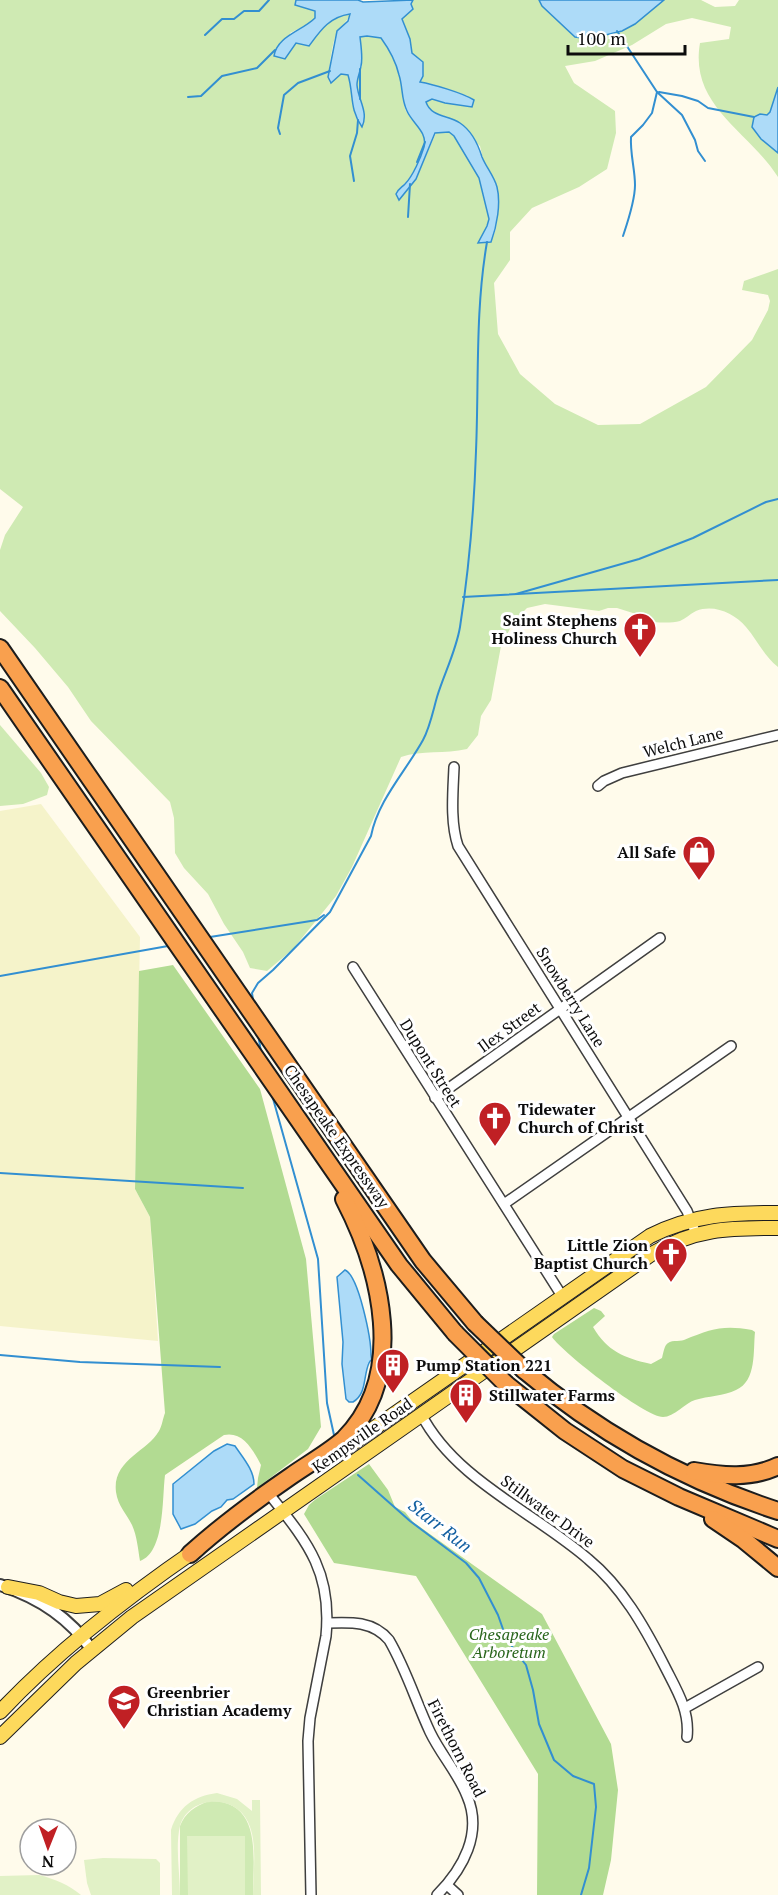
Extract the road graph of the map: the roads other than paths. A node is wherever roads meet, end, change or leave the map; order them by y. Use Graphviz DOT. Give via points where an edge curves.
graph roads {
  1 [pos="0,648"];
  2 [pos="0,688"];
  3 [pos="778,735"];
  4 [pos="454,767"];
  5 [pos="598,786"];
  6 [pos="660,938"];
  7 [pos="353,967"];
  8 [pos="560,1008"];
  9 [pos="730,1046"];
  10 [pos="272,1080"];
  11 [pos="435,1098"];
  12 [pos="627,1116"];
  13 [pos="504,1204"];
  14 [pos="778,1213"];
  15 [pos="691,1219"];
  16 [pos="778,1228"];
  17 [pos="696,1234"];
  18 [pos="562,1296"];
  19 [pos="459,1368"];
  20 [pos="421,1414"];
  21 [pos="652,1459"];
  22 [pos="778,1466"];
  23 [pos="679,1497"];
  24 [pos="273,1499"];
  25 [pos="283,1511"];
  26 [pos="778,1511"];
  27 [pos="778,1539"];
  28 [pos="190,1554"];
  29 [pos="778,1568"];
  30 [pos="168,1569"];
  31 [pos="4,1586"];
  32 [pos="328,1623"];
  33 [pos="82,1636"];
  34 [pos="92,1650"];
  35 [pos="758,1667"];
  36 [pos="685,1708"];
  37 [pos="0,1712"];
  38 [pos="0,1737"];
  39 [pos="687,1737"];
  40 [pos="447,1885"];
  41 [pos="311,1895"];
  42 [pos="437,1895"];
  43 [pos="458,1895"];
  1 -- 21 [label="highway, Chesapeake Expressway, bridge" via="423,1261 475,1323 524,1370 603,1430"];
  2 -- 10 [label="highway, Chesapeake Expressway"];
  3 -- 5 [label="street, Welch Lane" via="622,773"];
  4 -- 8 [label="street, Snowberry Lane" via="458,846"];
  6 -- 8 [label="street, Ilex Street"];
  7 -- 11 [label="street, Dupont Street"];
  8 -- 11 [label="street, Ilex Street"];
  8 -- 12 [label="street, Snowberry Lane"];
  9 -- 12 [label="street"];
  10 -- 23 [label="highway, Chesapeake Expressway, bridge" via="399,1264 454,1334 506,1384 565,1431 623,1469"];
  10 -- 28 [label="highway" via="354,1220 378,1299 382,1364 367,1408 341,1441 219,1528"];
  11 -- 13 [label="street, Dupont Street"];
  12 -- 13 [label="street"];
  12 -- 15 [label="street, Snowberry Lane"];
  13 -- 18 [label="street, Dupont Street"];
  14 -- 15 [label="main road, Kempsville Road" via="732,1213"];
  15 -- 17 [label="street, Snowberry Lane"];
  15 -- 18 [label="main road, Kempsville Road" via="650,1236"];
  16 -- 17 [label="main road, Kempsville Road" via="719,1229"];
  17 -- 20 [label="main road, Kempsville Road" via="650,1254"];
  18 -- 19 [label="main road, Kempsville Road"];
  19 -- 20 [label="main road" via="453,1380 424,1403"];
  19 -- 24 [label="main road, Kempsville Road"];
  20 -- 25 [label="main road, Kempsville Road"];
  20 -- 36 [label="street, Stillwater Drive" via="450,1453 485,1485 572,1545 612,1582 642,1624"];
  21 -- 22 [label="highway" via="717,1475 756,1473"];
  21 -- 26 [label="highway, Chesapeake Expressway"];
  23 -- 27 [label="highway, Chesapeake Expressway"];
  23 -- 29 [label="highway" via="744,1539"];
  24 -- 25 [label="street"];
  24 -- 28 [label="main road, Kempsville Road"];
  25 -- 32 [label="street" via="315,1559"];
  25 -- 34 [label="main road, Kempsville Road"];
  28 -- 30 [label="main road, Kempsville Road"];
  30 -- 31 [label="main road" via="92,1606 68,1605 39,1593"];
  30 -- 33 [label="main road, Kempsville Road"];
  31 -- 33 [label="street" via="56,1612"];
  32 -- 40 [label="street, Firethorn Road" via="362,1623 389,1640 438,1749 467,1795 472,1838"];
  32 -- 41 [label="street" via="308,1741"];
  33 -- 34 [label="street"];
  33 -- 37 [label="main road, Kempsville Road"];
  34 -- 38 [label="main road, Kempsville Road"];
  35 -- 36 [label="street"];
  36 -- 39 [label="street, Stillwater Drive"];
  40 -- 42 [label="street, Firethorn Road"];
  40 -- 43 [label="street"];
}
